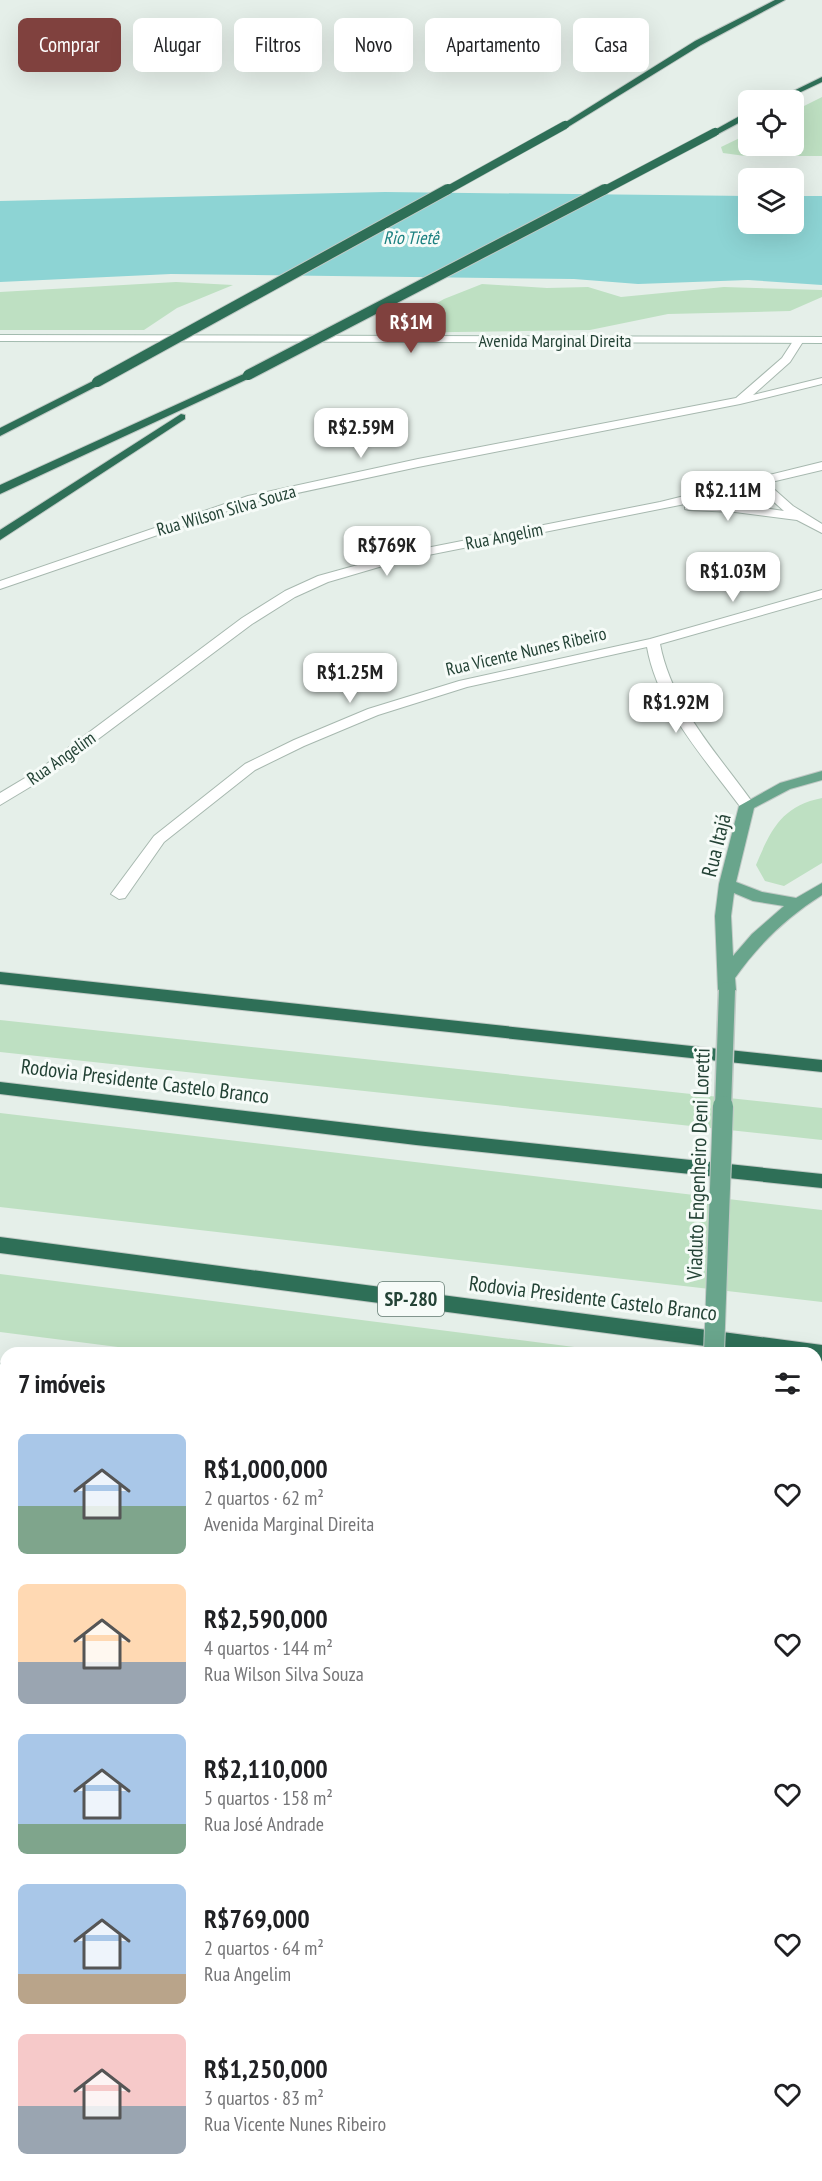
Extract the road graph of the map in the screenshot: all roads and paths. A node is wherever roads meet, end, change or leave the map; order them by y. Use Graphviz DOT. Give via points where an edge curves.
graph roads {
  1 [pos="781,0"];
  2 [pos="822,79"];
  3 [pos="799,90"];
  4 [pos="738,121"];
  5 [pos="0,338"];
  6 [pos="799,340"];
  7 [pos="822,340"];
  8 [pos="822,381"];
  9 [pos="227,386"];
  10 [pos="740,401"];
  11 [pos="0,434"];
  12 [pos="822,466"];
  13 [pos="759,482"];
  14 [pos="0,490"];
  15 [pos="660,506"];
  16 [pos="797,516"];
  17 [pos="822,529"];
  18 [pos="0,537"];
  19 [pos="0,585"];
  20 [pos="822,594"];
  21 [pos="653,642"];
  22 [pos="822,775"];
  23 [pos="0,800"];
  24 [pos="747,806"];
  25 [pos="727,884"];
  26 [pos="822,888"];
  27 [pos="119,894"];
  28 [pos="796,903"];
  29 [pos="0,965"];
  30 [pos="0,978"];
  31 [pos="727,983"];
  32 [pos="173,998"];
  33 [pos="822,1066"];
  34 [pos="0,1088"];
  35 [pos="822,1182"];
  36 [pos="0,1245"];
  37 [pos="714,1347"];
  38 [pos="776,1347"];
  1 -- 11 [label="highway, bridge" via="721,28 565,125"];
  2 -- 3 [label="highway"];
  4 -- 9 [label="highway, bridge"];
  5 -- 6 [label="street, Avenida Marginal Direita"];
  6 -- 7 [label="street, Avenida Marginal Direita"];
  6 -- 10 [label="street" via="786,360"];
  8 -- 10 [label="street, Rua Wilson Silva Souza"];
  9 -- 14 [label="highway"];
  9 -- 18 [label="highway"];
  10 -- 19 [label="street, Rua Wilson Silva Souza" via="248,500"];
  12 -- 13 [label="street, Rua Angelim"];
  13 -- 15 [label="street, Rua Angelim"];
  13 -- 16 [label="street"];
  15 -- 16 [label="street" via="735,508"];
  15 -- 23 [label="street, Rua Angelim" via="454,545 323,579 247,621 45,772"];
  16 -- 17 [label="street"];
  20 -- 21 [label="street, Rua Vicente Nunes Ribeiro"];
  21 -- 24 [label="street, Rua Itajá" via="666,689 682,717"];
  21 -- 27 [label="street, Rua Vicente Nunes Ribeiro" via="464,684 373,712 299,743 250,767 159,839"];
  22 -- 24 [label="main road" via="785,786"];
  24 -- 25 [label="main road, Rua Itajá"];
  25 -- 28 [label="main road" via="759,897"];
  25 -- 31 [label="main road, Rua Itajá" via="722,937"];
  26 -- 28 [label="main road"];
  28 -- 31 [label="main road" via="744,951"];
  29 -- 32 [label="highway"];
  30 -- 32 [label="highway"];
  31 -- 37 [label="main road, Viaduto Engenheiro Deni Loretti, bridge"];
  32 -- 33 [label="highway"];
  34 -- 35 [label="highway, Rodovia Presidente Castelo Branco"];
  36 -- 38 [label="highway, Rodovia Presidente Castelo Branco / SP-280"];
}
